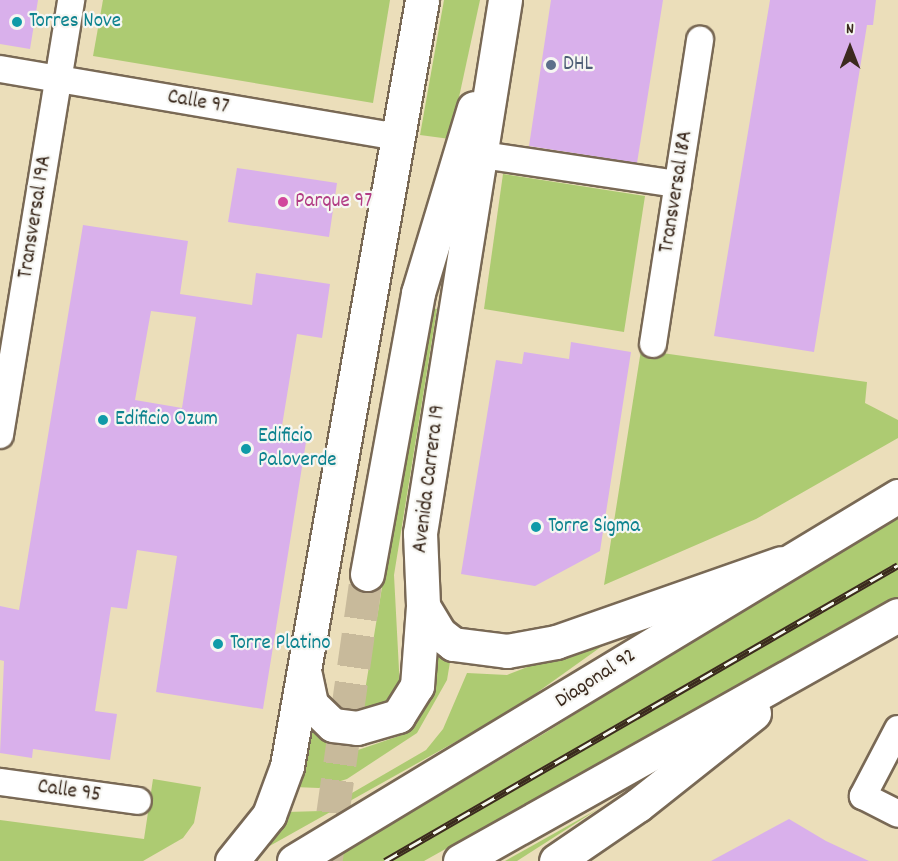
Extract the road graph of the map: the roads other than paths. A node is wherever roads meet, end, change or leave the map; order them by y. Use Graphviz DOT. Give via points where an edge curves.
graph roads {
  1 [pos="71,0"];
  2 [pos="422,0"];
  3 [pos="503,13"];
  4 [pos="700,40"];
  5 [pos="0,69"];
  6 [pos="58,78"];
  7 [pos="396,137"];
  8 [pos="483,155"];
  9 [pos="678,184"];
  10 [pos="653,344"];
  11 [pos="0,430"];
  12 [pos="898,496"];
  13 [pos="781,562"];
  14 [pos="367,574"];
  15 [pos="423,606"];
  16 [pos="898,615"];
  17 [pos="833,650"];
  18 [pos="304,670"];
  19 [pos="898,729"];
  20 [pos="0,782"];
  21 [pos="138,801"];
  22 [pos="898,814"];
  23 [pos="232,861"];
  24 [pos="294,861"];
  25 [pos="460,861"];
  26 [pos="555,861"];
  1 -- 6 [label="street, Transversal 19A"];
  2 -- 7 [label="main road"];
  3 -- 8 [label="main road, Avenida Carrera 19"];
  3 -- 14 [label="main road" via="426,258"];
  4 -- 9 [label="street, Transversal 18A"];
  5 -- 6 [label="street, Calle 97"];
  6 -- 7 [label="street, Calle 97"];
  6 -- 11 [label="street, Transversal 19A"];
  7 -- 18 [label="main road"];
  8 -- 9 [label="street"];
  8 -- 15 [label="main road, Avenida Carrera 19" via="420,533"];
  9 -- 10 [label="street, Transversal 18A"];
  12 -- 13 [label="main road, Diagonal 92"];
  13 -- 15 [label="main road, Avenida Carrera 19" via="556,642 507,651 453,644 439,633"];
  13 -- 24 [label="main road, Diagonal 92" via="490,747"];
  15 -- 18 [label="main road" via="421,670 410,704 398,717 357,728 333,725 311,704"];
  16 -- 17 [label="main road"];
  17 -- 25 [label="main road"];
  17 -- 26 [label="main road" via="638,806"];
  18 -- 23 [label="main road" via="277,799 257,833"];
  19 -- 22 [label="street" via="863,796"];
  20 -- 21 [label="street, Calle 95"];
}
